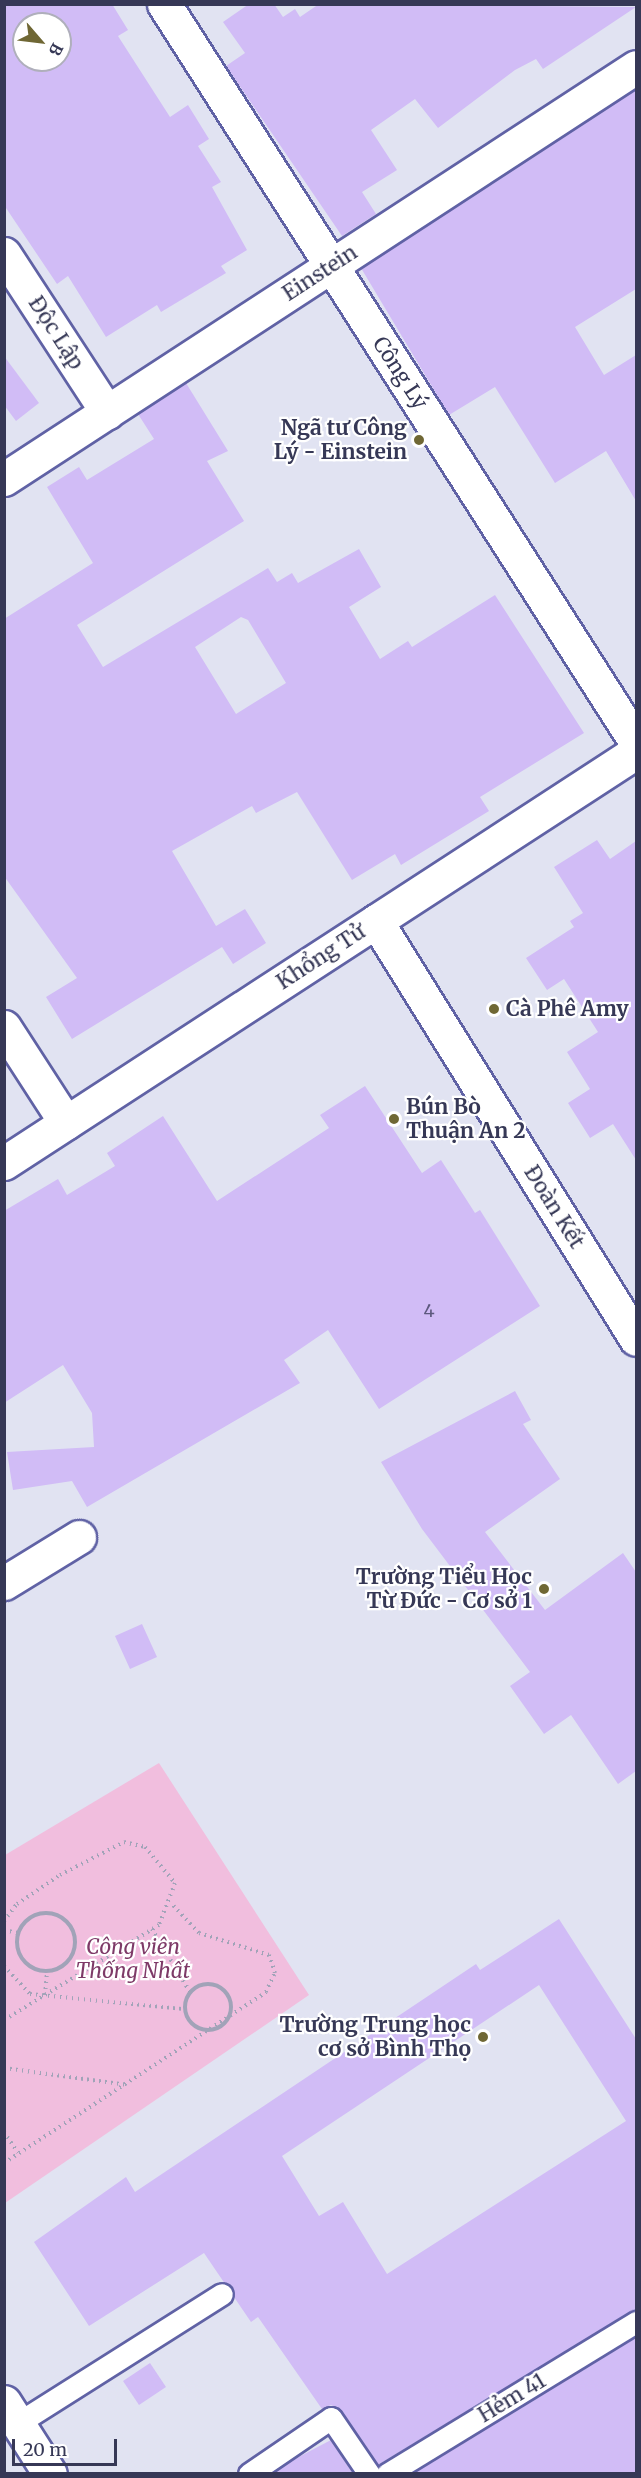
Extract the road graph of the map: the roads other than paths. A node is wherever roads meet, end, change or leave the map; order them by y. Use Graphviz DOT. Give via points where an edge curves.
graph roads {
  1 [pos="164,4"];
  2 [pos="636,67"];
  3 [pos="4,254"];
  4 [pos="331,266"];
  5 [pos="107,412"];
  6 [pos="4,479"];
  7 [pos="636,742"];
  8 [pos="636,752"];
  9 [pos="376,921"];
  10 [pos="4,1027"];
  11 [pos="66,1123"];
  12 [pos="4,1163"];
  13 [pos="636,1339"];
  14 [pos="79,1537"];
  15 [pos="4,1583"];
  16 [pos="222,2294"];
  17 [pos="636,2322"];
  18 [pos="11,2413"];
  19 [pos="50,2474"];
  20 [pos="249,2474"];
  21 [pos="369,2474"];
  22 [pos="387,2474"];
  1 -- 4 [label="street, Công Lý"];
  2 -- 4 [label="street, Einstein"];
  3 -- 5 [label="street, Độc Lập"];
  4 -- 5 [label="street, Einstein"];
  4 -- 7 [label="street, Công Lý"];
  5 -- 6 [label="street, Einstein"];
  8 -- 9 [label="street, Khổng Tử"];
  9 -- 11 [label="street, Khổng Tử"];
  9 -- 13 [label="street, Đoàn Kết"];
  10 -- 11 [label="street"];
  11 -- 12 [label="street, Khổng Tử"];
  14 -- 15 [label="street"];
  16 -- 18 [label="lane"];
  17 -- 22 [label="lane, Hẻm 41"];
  18 -- 19 [label="street"];
  20 -- 21 [label="lane" via="331,2418"];
}
